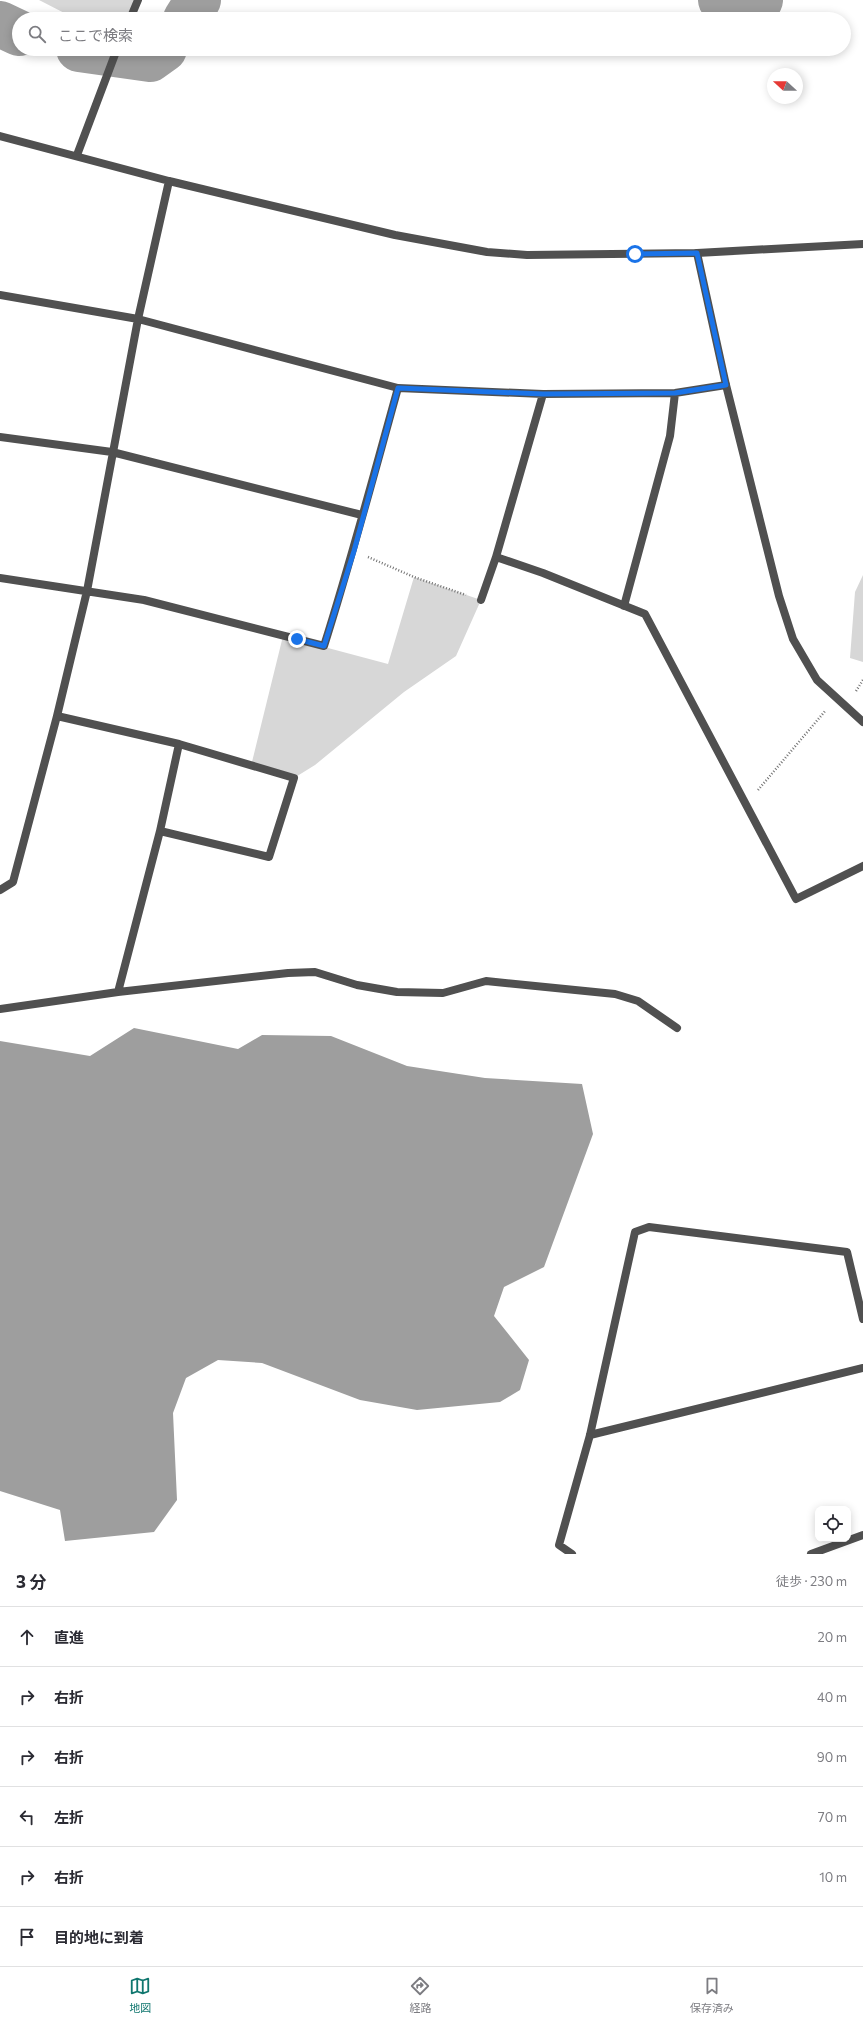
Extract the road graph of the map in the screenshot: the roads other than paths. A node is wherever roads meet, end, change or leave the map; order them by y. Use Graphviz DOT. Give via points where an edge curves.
graph roads {
  1 [pos="138,0"];
  2 [pos="133,12"];
  3 [pos="114,56"];
  4 [pos="0,136"];
  5 [pos="77,155"];
  6 [pos="169,181"];
  7 [pos="863,244"];
  8 [pos="697,253"];
  9 [pos="0,296"];
  10 [pos="138,319"];
  11 [pos="726,385"];
  12 [pos="398,388"];
  13 [pos="675,393"];
  14 [pos="543,394"];
  15 [pos="0,437"];
  16 [pos="112,452"];
  17 [pos="362,515"];
  18 [pos="496,557"];
  19 [pos="0,578"];
  20 [pos="87,591"];
  21 [pos="481,600"];
  22 [pos="624,606"];
  23 [pos="57,716"];
  24 [pos="863,722"];
  25 [pos="179,744"];
  26 [pos="160,831"];
  27 [pos="863,866"];
  28 [pos="0,890"];
  29 [pos="118,992"];
  30 [pos="0,1009"];
  31 [pos="677,1028"];
  32 [pos="863,1319"];
  33 [pos="863,1368"];
  34 [pos="590,1435"];
  35 [pos="863,1535"];
  36 [pos="572,1554"];
  37 [pos="811,1554"];
  1 -- 2 [label="street"];
  3 -- 5 [label="street"];
  4 -- 5 [label="street"];
  5 -- 6 [label="street"];
  6 -- 8 [label="street" via="395,235 486,252 527,255"];
  6 -- 10 [label="street"];
  7 -- 8 [label="street"];
  8 -- 11 [label="street"];
  9 -- 10 [label="street"];
  10 -- 12 [label="street"];
  10 -- 16 [label="street"];
  11 -- 13 [label="street"];
  11 -- 24 [label="street" via="779,596 793,639 817,680"];
  12 -- 14 [label="street"];
  12 -- 17 [label="street"];
  13 -- 14 [label="street"];
  13 -- 22 [label="street" via="670,436"];
  14 -- 18 [label="street"];
  15 -- 16 [label="street"];
  16 -- 17 [label="street"];
  16 -- 20 [label="street"];
  17 -- 20 [label="street" via="354,551 324,646 144,600"];
  18 -- 21 [label="street"];
  18 -- 22 [label="street"];
  19 -- 20 [label="street"];
  20 -- 23 [label="street"];
  22 -- 27 [label="street" via="645,614 796,899"];
  23 -- 25 [label="street"];
  23 -- 28 [label="street" via="13,882"];
  25 -- 26 [label="street"];
  25 -- 26 [label="street" via="294,778 269,857"];
  26 -- 29 [label="street"];
  29 -- 30 [label="street"];
  29 -- 31 [label="street" via="315,972 357,985 397,992 442,993 486,981 615,994 638,1002"];
  32 -- 34 [label="street" via="847,1252 649,1227 635,1232"];
  33 -- 34 [label="street"];
  34 -- 36 [label="street" via="559,1545"];
  35 -- 37 [label="street"];
}
